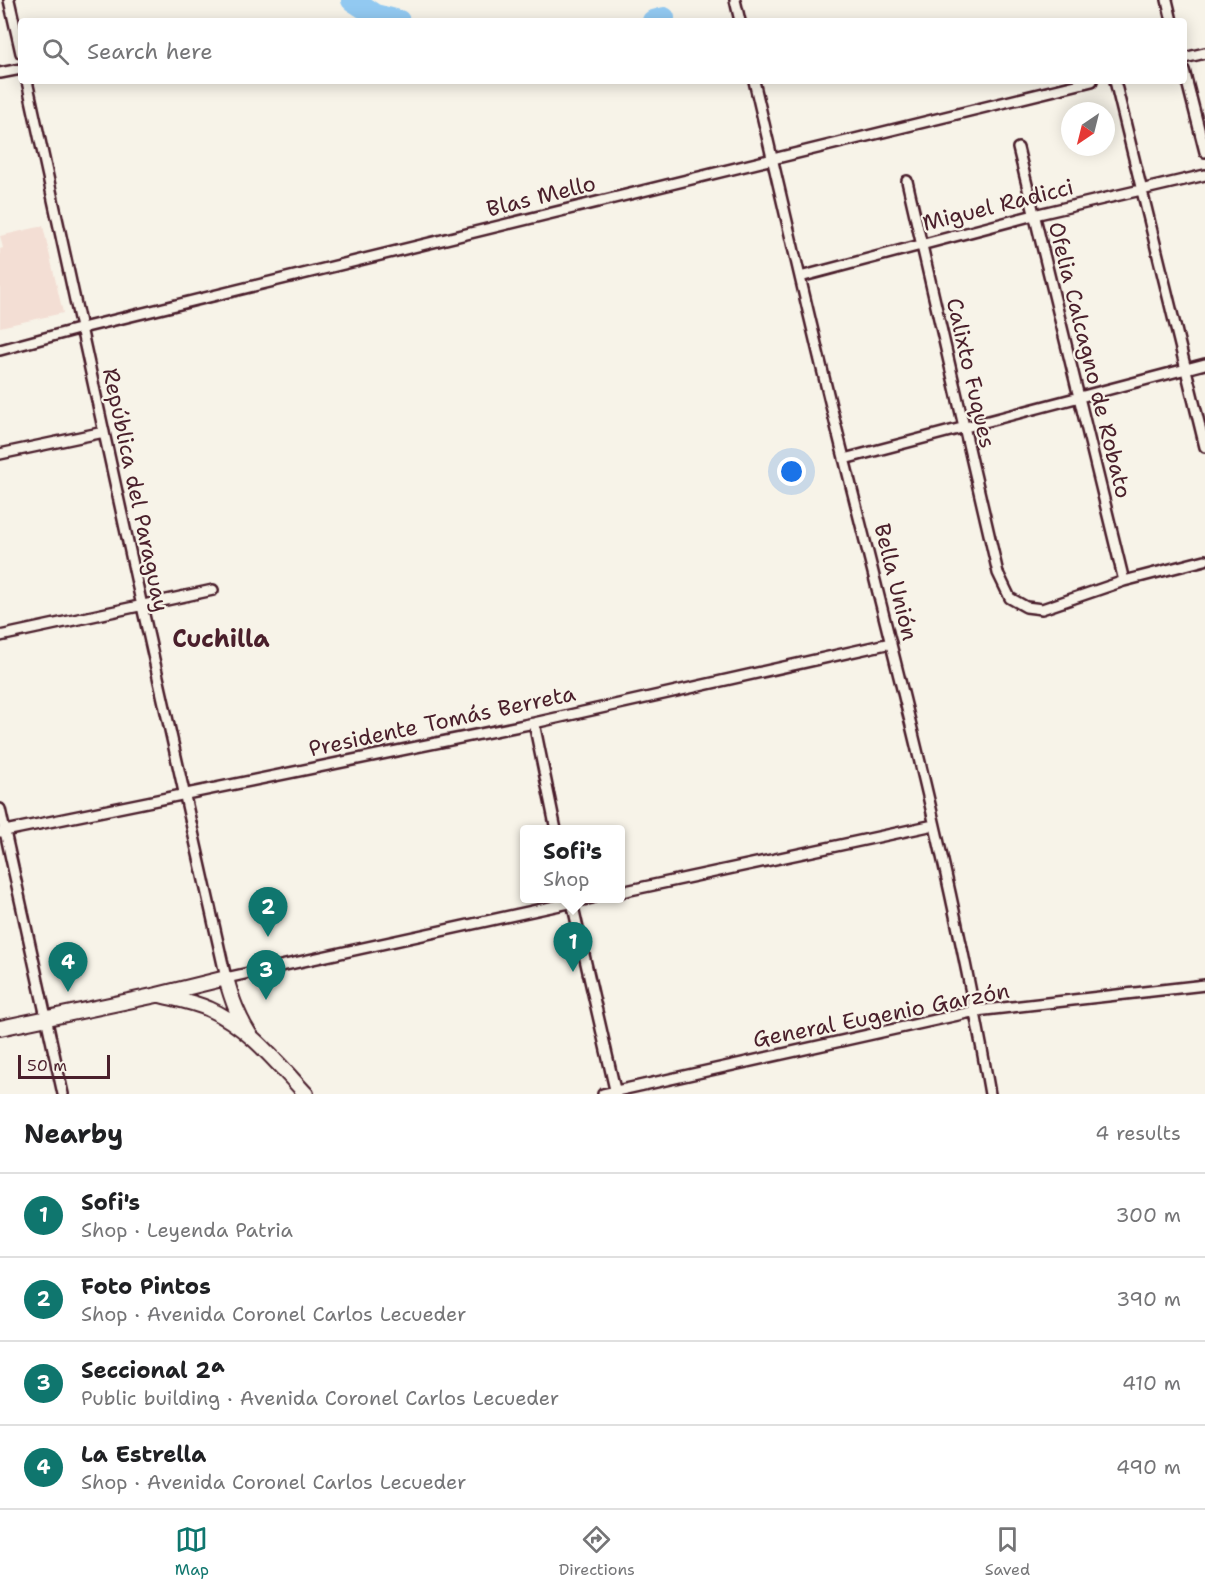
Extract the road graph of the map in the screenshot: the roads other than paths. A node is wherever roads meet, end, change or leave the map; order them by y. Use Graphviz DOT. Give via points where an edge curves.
graph roads {
  1 [pos="9,0"];
  2 [pos="735,0"];
  3 [pos="1167,0"];
  4 [pos="739,18"];
  5 [pos="1171,18"];
  6 [pos="18,40"];
  7 [pos="1205,53"];
  8 [pos="1187,57"];
  9 [pos="18,70"];
  10 [pos="0,73"];
  11 [pos="1187,82"];
  12 [pos="28,84"];
  13 [pos="755,84"];
  14 [pos="1080,84"];
  15 [pos="1116,84"];
  16 [pos="1018,148"];
  17 [pos="1205,152"];
  18 [pos="772,160"];
  19 [pos="1205,175"];
  20 [pos="907,181"];
  21 [pos="1143,190"];
  22 [pos="1034,215"];
  23 [pos="922,245"];
  24 [pos="800,277"];
  25 [pos="82,328"];
  26 [pos="0,350"];
  27 [pos="1205,364"];
  28 [pos="1185,369"];
  29 [pos="1080,396"];
  30 [pos="964,428"];
  31 [pos="104,432"];
  32 [pos="1205,447"];
  33 [pos="0,454"];
  34 [pos="844,459"];
  35 [pos="1205,560"];
  36 [pos="1124,581"];
  37 [pos="213,590"];
  38 [pos="142,606"];
  39 [pos="0,636"];
  40 [pos="891,643"];
  41 [pos="534,723"];
  42 [pos="184,794"];
  43 [pos="0,809"];
  44 [pos="555,825"];
  45 [pos="934,825"];
  46 [pos="3,831"];
  47 [pos="625,891"];
  48 [pos="562,903"];
  49 [pos="571,903"];
  50 [pos="226,978"];
  51 [pos="1205,986"];
  52 [pos="157,995"];
  53 [pos="976,1011"];
  54 [pos="46,1017"];
  55 [pos="0,1028"];
  56 [pos="250,1037"];
  57 [pos="616,1093"];
  58 [pos="63,1094"];
  59 [pos="306,1094"];
  60 [pos="603,1094"];
  61 [pos="990,1094"];
  1 -- 6 [label="street"];
  2 -- 4 [label="street"];
  3 -- 5 [label="street"];
  7 -- 8 [label="street"];
  9 -- 10 [label="street"];
  11 -- 17 [label="street"];
  12 -- 25 [label="street, República del Paraguay"];
  13 -- 18 [label="street, Bella Unión"];
  14 -- 18 [label="street, Blas Mello"];
  15 -- 21 [label="street"];
  16 -- 22 [label="street, Ofelia Calcagno de Robato"];
  18 -- 24 [label="street, Bella Unión"];
  18 -- 25 [label="street, Blas Mello"];
  19 -- 21 [label="street, Miguel Radicci"];
  20 -- 23 [label="street, Calixto Fuques"];
  21 -- 22 [label="street, Miguel Radicci"];
  21 -- 28 [label="street"];
  22 -- 23 [label="street, Miguel Radicci"];
  22 -- 29 [label="street, Ofelia Calcagno de Robato"];
  23 -- 24 [label="street, Miguel Radicci"];
  23 -- 30 [label="street, Calixto Fuques"];
  24 -- 34 [label="street, Bella Unión"];
  25 -- 26 [label="street, Blas Mello"];
  25 -- 31 [label="street, República del Paraguay"];
  27 -- 28 [label="street"];
  28 -- 29 [label="street"];
  28 -- 32 [label="street"];
  29 -- 30 [label="street"];
  29 -- 36 [label="street, Ofelia Calcagno de Robato"];
  30 -- 34 [label="street"];
  30 -- 36 [label="street, Calixto Fuques" via="998,573 1010,598 1026,607 1042,609"];
  31 -- 33 [label="street"];
  31 -- 38 [label="street, República del Paraguay"];
  34 -- 40 [label="street, Bella Unión"];
  35 -- 36 [label="street, Calixto Fuques"];
  37 -- 38 [label="street"];
  38 -- 39 [label="street"];
  38 -- 42 [label="street, República del Paraguay"];
  40 -- 41 [label="street, Presidente Tomás Berreta"];
  40 -- 45 [label="street, Bella Unión"];
  41 -- 42 [label="street, Presidente Tomás Berreta"];
  41 -- 44 [label="street"];
  42 -- 46 [label="street, Presidente Tomás Berreta"];
  42 -- 50 [label="street, República del Paraguay"];
  43 -- 46 [label="street"];
  45 -- 47 [label="street"];
  45 -- 53 [label="street, Bella Unión"];
  46 -- 54 [label="street"];
  48 -- 50 [label="street"];
  49 -- 57 [label="street"];
  50 -- 52 [label="main road"];
  50 -- 56 [label="main road" via="233,1006"];
  51 -- 53 [label="street, General Eugenio Garzón"];
  52 -- 54 [label="main road"];
  52 -- 56 [label="main road" via="210,1009"];
  53 -- 57 [label="street, General Eugenio Garzón"];
  53 -- 61 [label="street, Bella Unión"];
  54 -- 55 [label="main road"];
  54 -- 58 [label="street"];
  56 -- 59 [label="main road"];
  57 -- 60 [label="street, General Eugenio Garzón"];
}
